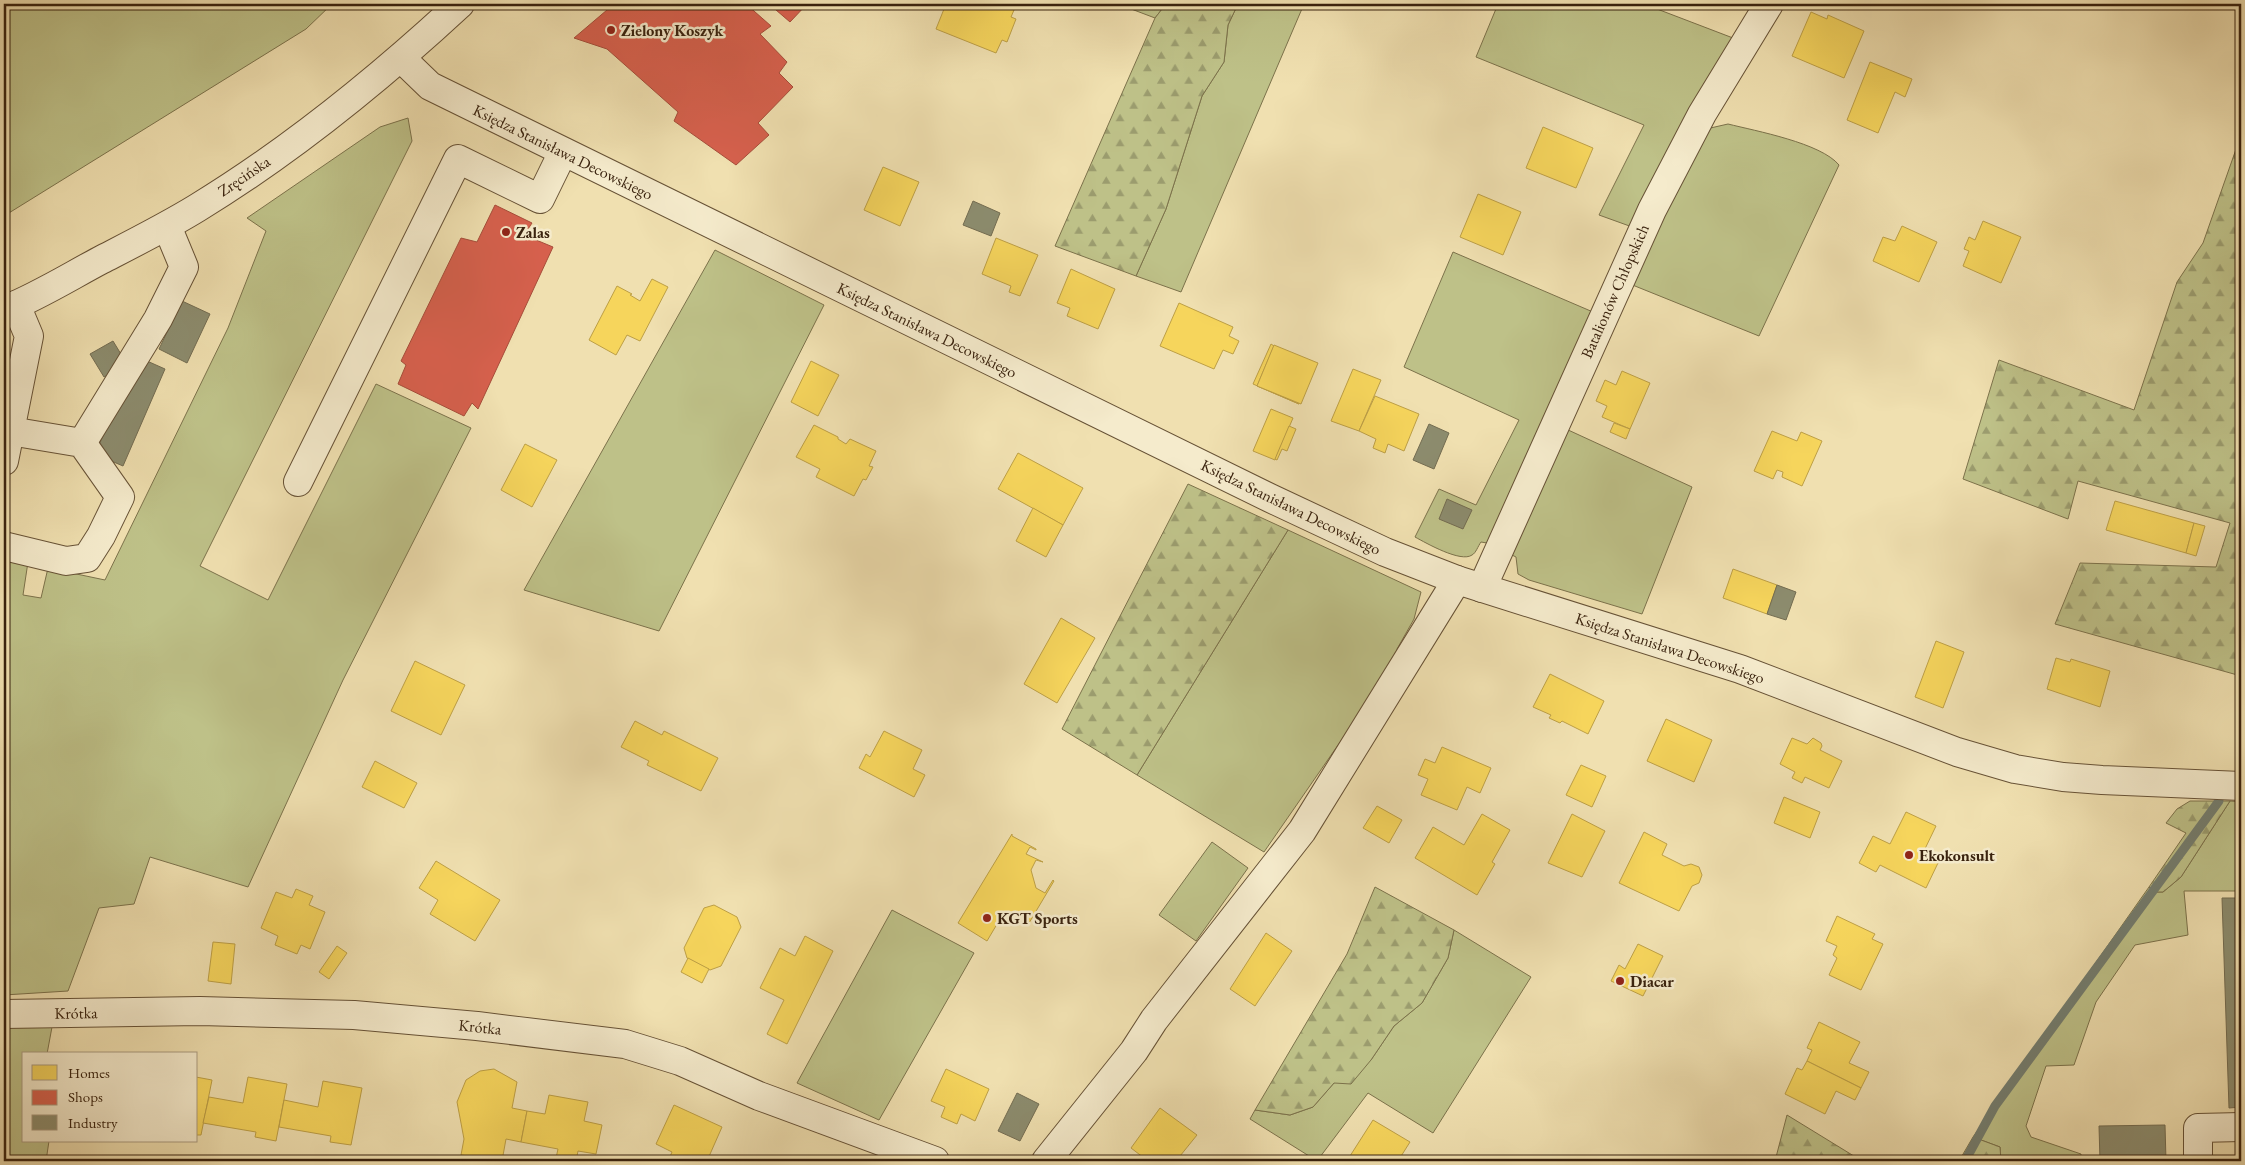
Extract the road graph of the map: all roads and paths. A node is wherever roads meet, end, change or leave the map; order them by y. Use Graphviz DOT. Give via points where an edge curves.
graph roads {
  1 [pos="460,4"];
  2 [pos="1769,4"];
  3 [pos="401,58"];
  4 [pos="564,152"];
  5 [pos="167,226"];
  6 [pos="10,308"];
  7 [pos="10,431"];
  8 [pos="82,443"];
  9 [pos="4,460"];
  10 [pos="298,482"];
  11 [pos="4,546"];
  12 [pos="1469,584"];
  13 [pos="2241,786"];
  14 [pos="4,1014"];
  15 [pos="2241,1126"];
  16 [pos="935,1161"];
  17 [pos="1046,1161"];
  18 [pos="2198,1161"];
  1 -- 3 [label="street, Zręcińska"];
  2 -- 12 [label="street, Batalionów Chłopskich" via="1702,114 1652,210"];
  3 -- 4 [label="street, Księdza Stanisława Decowskiego" via="430,86"];
  3 -- 5 [label="street, Zręcińska" via="281,151"];
  4 -- 10 [label="street" via="540,199 458,160"];
  4 -- 12 [label="street, Księdza Stanisława Decowskiego" via="1270,498 1385,552"];
  5 -- 6 [label="street, Zręcińska"];
  5 -- 8 [label="street" via="184,267 158,319"];
  6 -- 7 [label="street" via="29,336"];
  7 -- 8 [label="street"];
  7 -- 9 [label="street"];
  8 -- 11 [label="street" via="120,497 87,558 66,561"];
  12 -- 13 [label="street, Księdza Stanisława Decowskiego" via="1740,669 1957,752 2015,769 2073,778"];
  12 -- 17 [label="street, Batalionów Chłopskich" via="1302,831"];
  14 -- 16 [label="street, Krótka" via="200,1010 354,1015 626,1044 680,1061 759,1096"];
  15 -- 18 [label="street" via="2198,1128"];
}
